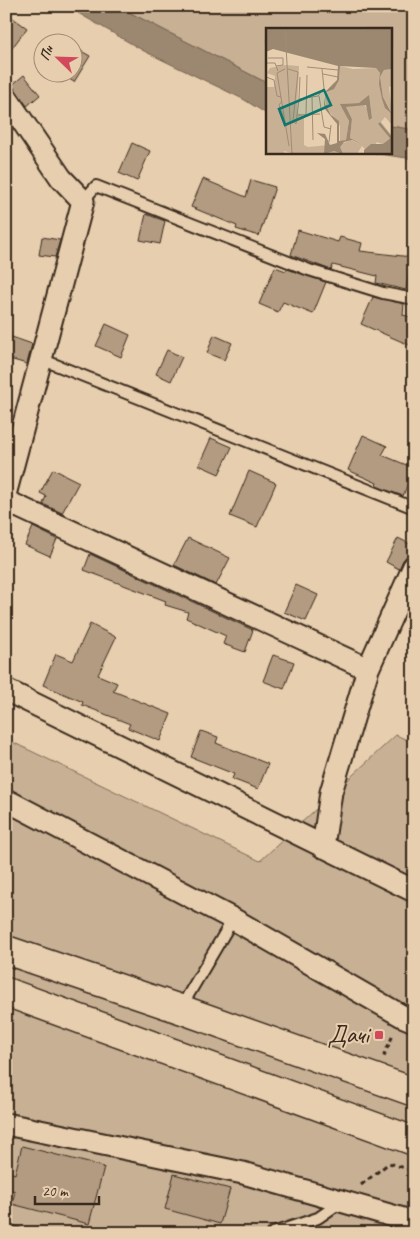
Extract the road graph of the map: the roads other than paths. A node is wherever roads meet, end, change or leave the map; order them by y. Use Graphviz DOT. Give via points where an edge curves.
graph roads {
  1 [pos="6,97"];
  2 [pos="83,200"];
  3 [pos="414,300"];
  4 [pos="41,359"];
  5 [pos="6,491"];
  6 [pos="6,501"];
  7 [pos="414,508"];
  8 [pos="414,566"];
  9 [pos="368,669"];
  10 [pos="6,690"];
  11 [pos="6,800"];
  12 [pos="323,846"];
  13 [pos="414,891"];
  14 [pos="233,919"];
  15 [pos="6,950"];
  16 [pos="6,992"];
  17 [pos="180,1009"];
  18 [pos="408,1018"];
  19 [pos="414,1092"];
  20 [pos="6,1124"];
  21 [pos="414,1141"];
  22 [pos="342,1202"];
  23 [pos="414,1222"];
  24 [pos="6,1230"];
  25 [pos="16,1233"];
  26 [pos="273,1233"];
  1 -- 2 [label="street" via="61,178"];
  2 -- 3 [label="lane" via="96,186 309,270"];
  2 -- 4 [label="street"];
  4 -- 5 [label="street"];
  4 -- 7 [label="lane"];
  6 -- 9 [label="street"];
  8 -- 9 [label="street"];
  9 -- 12 [label="street" via="331,792"];
  10 -- 12 [label="street"];
  11 -- 14 [label="street"];
  12 -- 13 [label="street"];
  14 -- 17 [label="lane"];
  14 -- 18 [label="street"];
  15 -- 17 [label="highway"];
  16 -- 21 [label="highway"];
  17 -- 19 [label="highway"];
  20 -- 22 [label="street" via="243,1174"];
  22 -- 23 [label="street"];
  22 -- 26 [label="lane" via="318,1218"];
  24 -- 25 [label="lane"];
}
